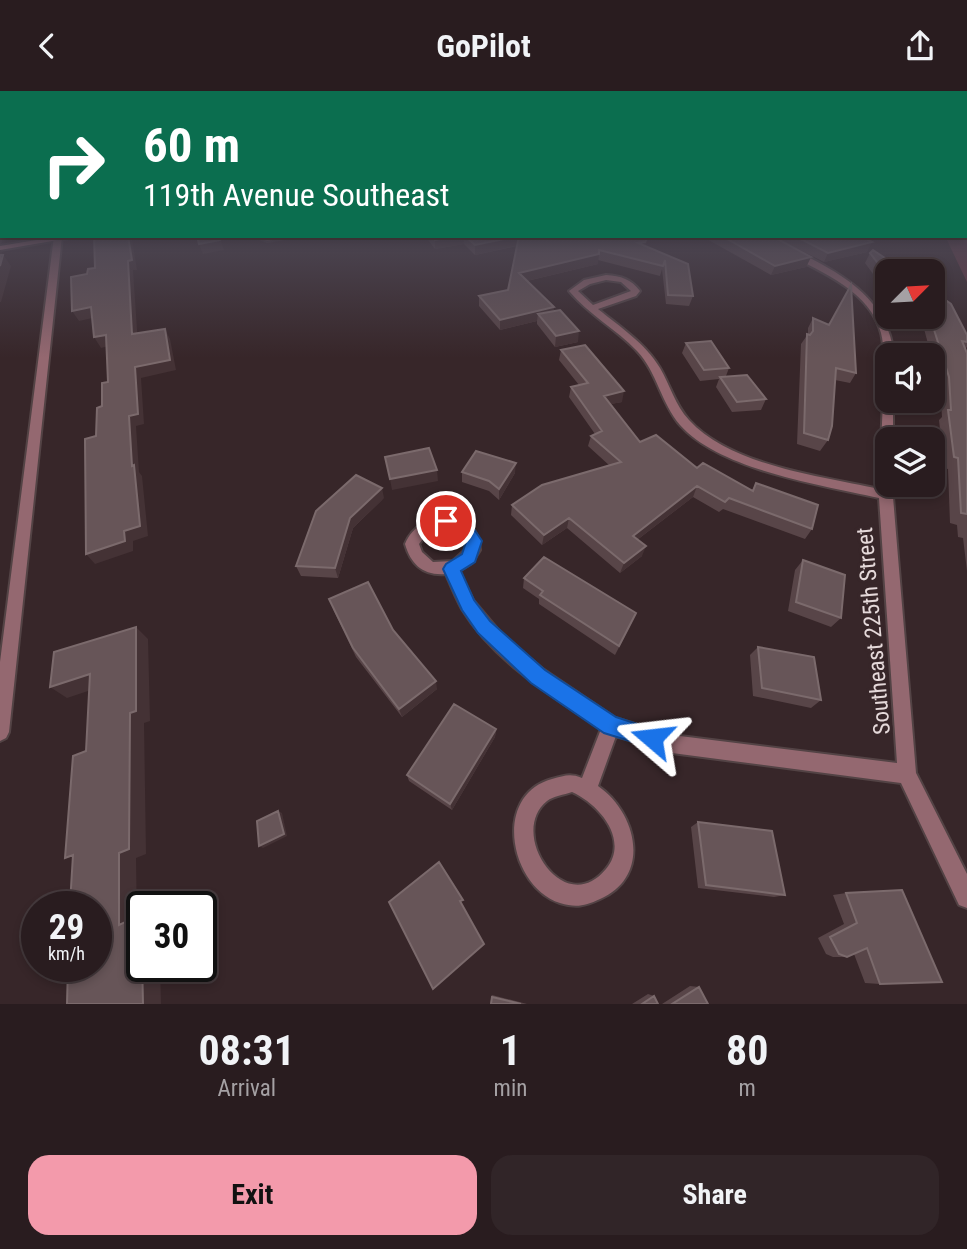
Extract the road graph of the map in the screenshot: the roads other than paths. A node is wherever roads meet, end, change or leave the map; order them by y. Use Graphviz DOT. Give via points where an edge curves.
graph roads {
  1 [pos="53,273"];
  2 [pos="828,273"];
  3 [pos="592,308"];
  4 [pos="890,343"];
  5 [pos="875,492"];
  6 [pos="885,497"];
  7 [pos="451,569"];
  8 [pos="611,726"];
  9 [pos="0,732"];
  10 [pos="908,774"];
  11 [pos="588,788"];
  12 [pos="967,897"];
  1 -- 9 [label="street"];
  2 -- 4 [label="street" via="876,311"];
  3 -- 3 [label="street" via="633,294 635,287 616,278 580,284 573,291"];
  3 -- 5 [label="street" via="649,359 673,406 712,443 743,459"];
  6 -- 10 [label="street, Southeast 225th Street"];
  7 -- 8 [label="street" via="468,605 499,643"];
  8 -- 10 [label="street" via="672,744"];
  8 -- 11 [label="street"];
  10 -- 12 [label="street"];
  11 -- 11 [label="street" via="556,784 530,803 524,820 527,858 551,888 568,895 600,890 613,879 621,863 623,845 617,819 603,797"];
}
